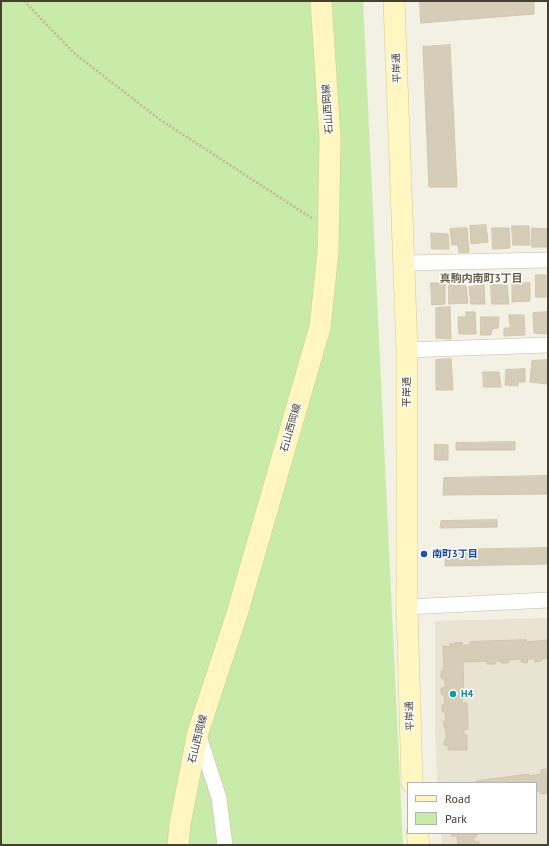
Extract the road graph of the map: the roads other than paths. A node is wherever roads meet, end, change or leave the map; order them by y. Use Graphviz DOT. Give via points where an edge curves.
graph roads {
  1 [pos="321,1"];
  2 [pos="394,1"];
  3 [pos="548,260"];
  4 [pos="405,263"];
  5 [pos="548,345"];
  6 [pos="407,350"];
  7 [pos="548,600"];
  8 [pos="406,607"];
  9 [pos="198,732"];
  10 [pos="412,782"];
  11 [pos="417,834"];
  12 [pos="178,845"];
  13 [pos="225,845"];
  14 [pos="419,845"];
  1 -- 9 [label="street, 石山西岡線" via="330,138 328,252 320,327 237,614"];
  2 -- 4 [label="street, 平岸通"];
  3 -- 4 [label="street"];
  4 -- 6 [label="street, 平岸通"];
  5 -- 6 [label="street"];
  6 -- 8 [label="street, 平岸通"];
  7 -- 8 [label="street"];
  8 -- 10 [label="street, 平岸通"];
  9 -- 12 [label="street, 石山西岡線"];
  9 -- 13 [label="street" via="219,798"];
  11 -- 14 [label="street"];
}
